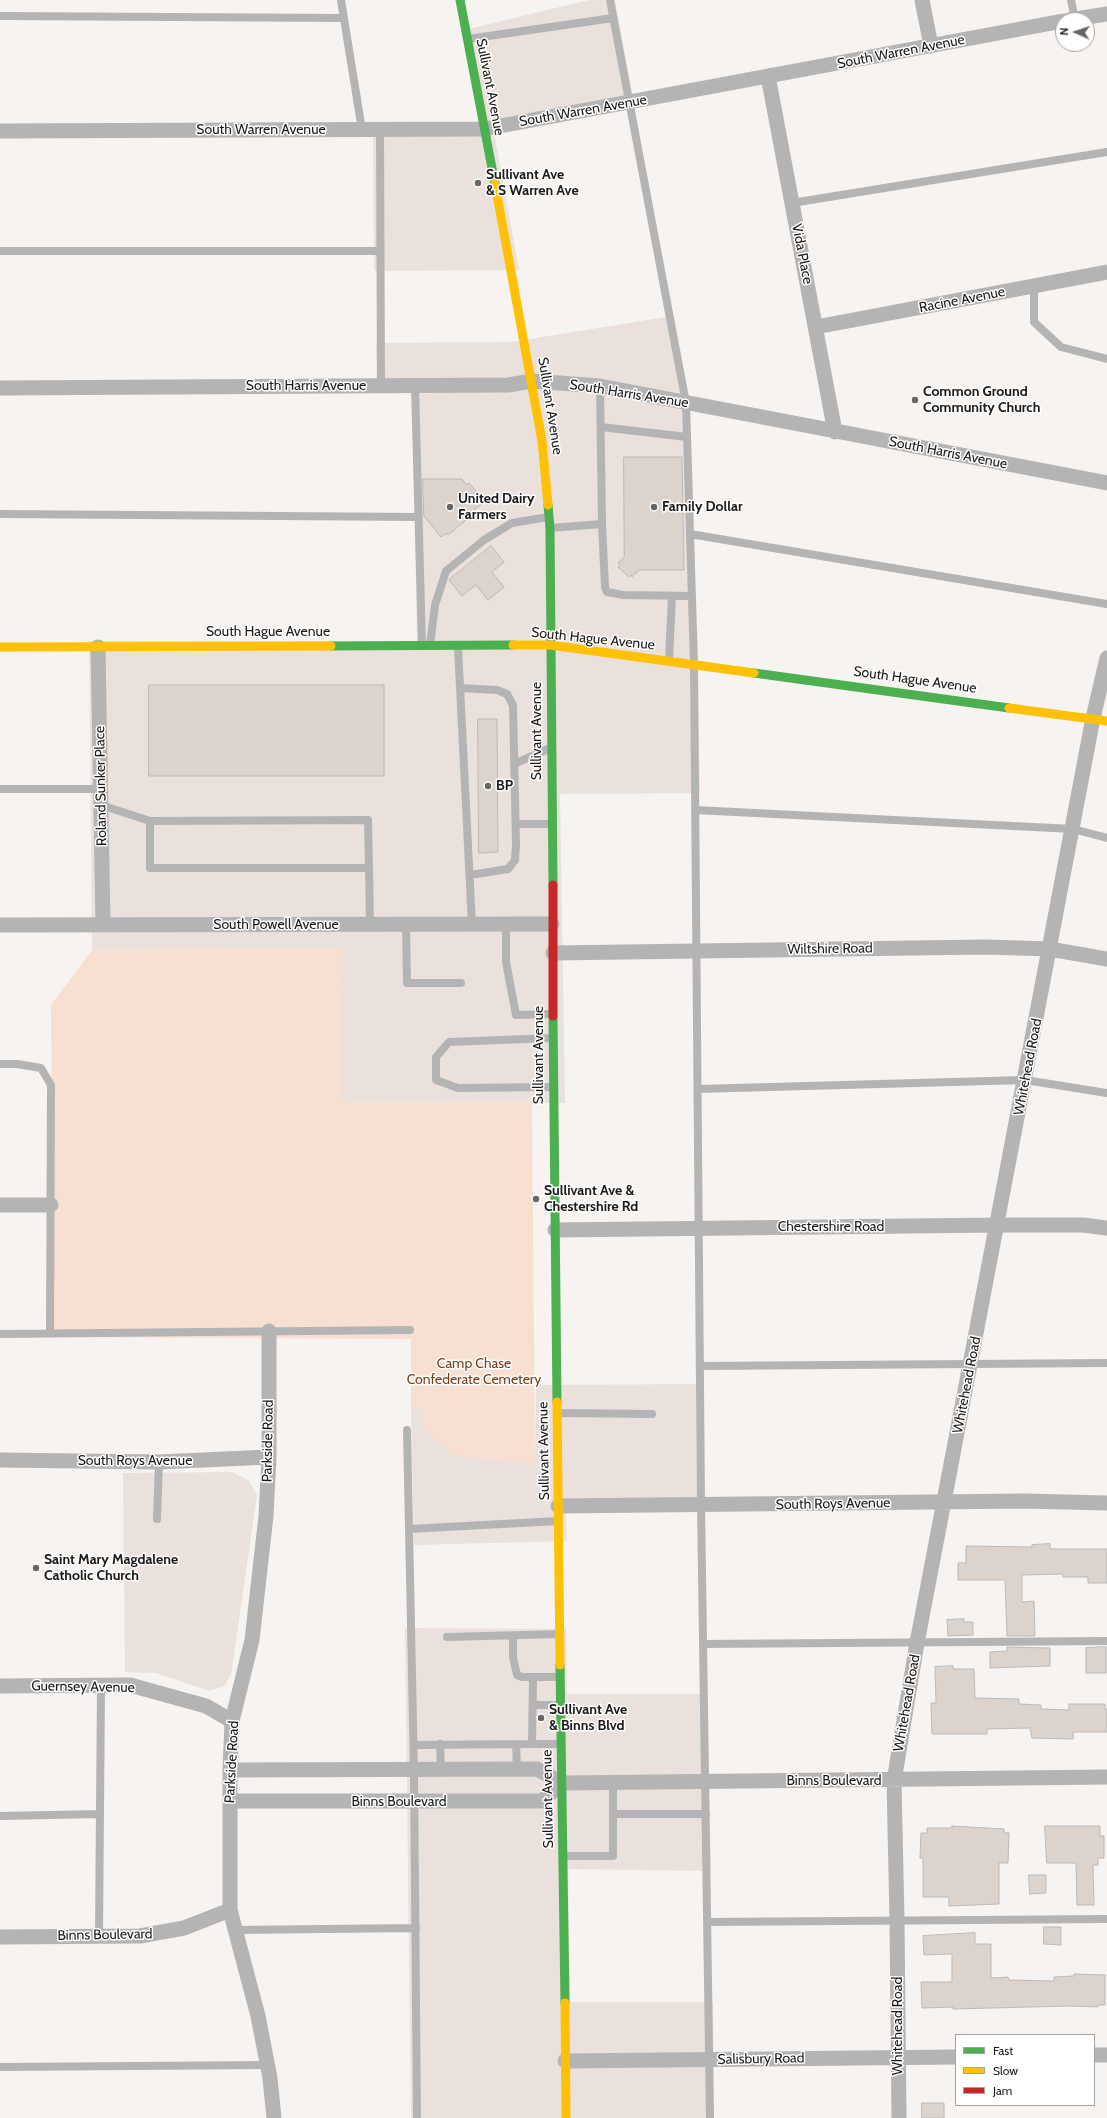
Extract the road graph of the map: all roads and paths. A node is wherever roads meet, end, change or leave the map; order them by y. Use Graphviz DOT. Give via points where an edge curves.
graph roads {
  1 [pos="341,0"];
  2 [pos="460,0"];
  3 [pos="610,0"];
  4 [pos="922,0"];
  5 [pos="1071,0"];
  6 [pos="1070,12"];
  7 [pos="1107,14"];
  8 [pos="0,16"];
  9 [pos="1095,16"];
  10 [pos="344,18"];
  11 [pos="613,18"];
  12 [pos="1055,23"];
  13 [pos="467,39"];
  14 [pos="931,46"];
  15 [pos="768,76"];
  16 [pos="630,103"];
  17 [pos="484,129"];
  18 [pos="362,130"];
  19 [pos="380,130"];
  20 [pos="0,131"];
  21 [pos="1107,152"];
  22 [pos="792,203"];
  23 [pos="0,251"];
  24 [pos="380,251"];
  25 [pos="1107,272"];
  26 [pos="1034,286"];
  27 [pos="816,328"];
  28 [pos="1107,359"];
  29 [pos="532,381"];
  30 [pos="381,386"];
  31 [pos="414,386"];
  32 [pos="600,386"];
  33 [pos="0,388"];
  34 [pos="686,403"];
  35 [pos="601,426"];
  36 [pos="836,432"];
  37 [pos="687,437"];
  38 [pos="1107,483"];
  39 [pos="0,514"];
  40 [pos="418,517"];
  41 [pos="549,517"];
  42 [pos="602,524"];
  43 [pos="550,528"];
  44 [pos="690,534"];
  45 [pos="672,596"];
  46 [pos="692,596"];
  47 [pos="1107,604"];
  48 [pos="550,645"];
  49 [pos="426,646"];
  50 [pos="458,646"];
  51 [pos="0,647"];
  52 [pos="98,647"];
  53 [pos="1107,658"];
  54 [pos="669,661"];
  55 [pos="694,664"];
  56 [pos="461,688"];
  57 [pos="1100,719"];
  58 [pos="551,748"];
  59 [pos="514,764"];
  60 [pos="101,789"];
  61 [pos="0,790"];
  62 [pos="101,805"];
  63 [pos="695,810"];
  64 [pos="150,821"];
  65 [pos="516,824"];
  66 [pos="551,824"];
  67 [pos="1073,829"];
  68 [pos="1107,838"];
  69 [pos="368,868"];
  70 [pos="470,874"];
  71 [pos="103,924"];
  72 [pos="552,924"];
  73 [pos="0,925"];
  74 [pos="370,925"];
  75 [pos="406,925"];
  76 [pos="506,925"];
  77 [pos="472,926"];
  78 [pos="697,950"];
  79 [pos="1050,950"];
  80 [pos="553,953"];
  81 [pos="1107,959"];
  82 [pos="461,983"];
  83 [pos="553,1014"];
  84 [pos="553,1038"];
  85 [pos="0,1064"];
  86 [pos="1025,1080"];
  87 [pos="554,1087"];
  88 [pos="698,1089"];
  89 [pos="1107,1093"];
  90 [pos="0,1205"];
  91 [pos="51,1205"];
  92 [pos="998,1225"];
  93 [pos="699,1228"];
  94 [pos="1107,1228"];
  95 [pos="555,1230"];
  96 [pos="410,1330"];
  97 [pos="269,1332"];
  98 [pos="0,1334"];
  99 [pos="50,1334"];
  100 [pos="1107,1363"];
  101 [pos="970,1365"];
  102 [pos="700,1366"];
  103 [pos="557,1413"];
  104 [pos="652,1414"];
  105 [pos="407,1430"];
  106 [pos="269,1457"];
  107 [pos="0,1460"];
  108 [pos="159,1462"];
  109 [pos="944,1502"];
  110 [pos="1107,1503"];
  111 [pos="701,1505"];
  112 [pos="558,1514"];
  113 [pos="158,1519"];
  114 [pos="409,1529"];
  115 [pos="560,1634"];
  116 [pos="513,1636"];
  117 [pos="447,1637"];
  118 [pos="1107,1641"];
  119 [pos="917,1643"];
  120 [pos="703,1644"];
  121 [pos="533,1677"];
  122 [pos="560,1677"];
  123 [pos="101,1685"];
  124 [pos="0,1686"];
  125 [pos="560,1704"];
  126 [pos="533,1705"];
  127 [pos="232,1721"];
  128 [pos="440,1744"];
  129 [pos="516,1744"];
  130 [pos="532,1744"];
  131 [pos="561,1744"];
  132 [pos="414,1745"];
  133 [pos="230,1770"];
  134 [pos="441,1770"];
  135 [pos="517,1770"];
  136 [pos="414,1771"];
  137 [pos="1107,1777"];
  138 [pos="894,1781"];
  139 [pos="613,1782"];
  140 [pos="705,1782"];
  141 [pos="562,1784"];
  142 [pos="230,1801"];
  143 [pos="415,1802"];
  144 [pos="100,1814"];
  145 [pos="614,1814"];
  146 [pos="706,1814"];
  147 [pos="0,1816"];
  148 [pos="563,1856"];
  149 [pos="230,1910"];
  150 [pos="1107,1919"];
  151 [pos="897,1920"];
  152 [pos="707,1922"];
  153 [pos="416,1928"];
  154 [pos="234,1930"];
  155 [pos="99,1936"];
  156 [pos="0,1937"];
  157 [pos="1095,2055"];
  158 [pos="1107,2055"];
  159 [pos="899,2057"];
  160 [pos="955,2057"];
  161 [pos="709,2060"];
  162 [pos="565,2061"];
  163 [pos="268,2065"];
  164 [pos="0,2067"];
  165 [pos="274,2118"];
  166 [pos="417,2118"];
  167 [pos="566,2118"];
  168 [pos="710,2118"];
  169 [pos="899,2118"];
  1 -- 10 [label="lane"];
  2 -- 13 [label="main road, Sullivant Avenue"];
  3 -- 11 [label="lane"];
  4 -- 14 [label="street"];
  5 -- 6 [label="lane"];
  7 -- 9 [label="street, South Warren Avenue"];
  8 -- 10 [label="lane"];
  10 -- 18 [label="lane"];
  11 -- 13 [label="lane"];
  11 -- 16 [label="lane"];
  12 -- 14 [label="street, South Warren Avenue"];
  13 -- 17 [label="main road, Sullivant Avenue"];
  14 -- 15 [label="street, South Warren Avenue"];
  15 -- 16 [label="street, South Warren Avenue"];
  15 -- 22 [label="street, Vida Place"];
  16 -- 17 [label="street, South Warren Avenue"];
  16 -- 34 [label="lane"];
  17 -- 19 [label="street, South Warren Avenue"];
  17 -- 29 [label="main road, Sullivant Avenue"];
  18 -- 19 [label="street, South Warren Avenue"];
  18 -- 20 [label="street, South Warren Avenue"];
  19 -- 24 [label="lane"];
  21 -- 22 [label="lane"];
  22 -- 27 [label="street, Vida Place"];
  23 -- 24 [label="lane"];
  24 -- 30 [label="lane"];
  25 -- 26 [label="street, Racine Avenue"];
  26 -- 27 [label="street, Racine Avenue"];
  26 -- 28 [label="lane" via="1034,322 1061,348"];
  27 -- 36 [label="street, Vida Place"];
  29 -- 31 [label="street, South Harris Avenue" via="508,385"];
  29 -- 32 [label="street, South Harris Avenue"];
  29 -- 41 [label="main road, Sullivant Avenue" via="542,440"];
  30 -- 31 [label="street, South Harris Avenue"];
  30 -- 33 [label="street, South Harris Avenue"];
  31 -- 40 [label="lane"];
  32 -- 34 [label="street, South Harris Avenue"];
  32 -- 35 [label="lane"];
  34 -- 36 [label="street, South Harris Avenue"];
  34 -- 37 [label="lane"];
  35 -- 37 [label="lane"];
  35 -- 42 [label="lane"];
  36 -- 38 [label="street, South Harris Avenue"];
  37 -- 44 [label="lane"];
  39 -- 40 [label="lane"];
  40 -- 49 [label="lane"];
  41 -- 43 [label="main road, Sullivant Avenue"];
  41 -- 49 [label="lane" via="512,523 484,540 446,571"];
  42 -- 43 [label="lane"];
  42 -- 45 [label="lane" via="607,592 623,595"];
  43 -- 48 [label="main road, Sullivant Avenue"];
  44 -- 46 [label="lane"];
  44 -- 47 [label="lane"];
  45 -- 46 [label="lane"];
  45 -- 54 [label="lane"];
  46 -- 55 [label="lane"];
  48 -- 50 [label="main road, South Hague Avenue"];
  48 -- 54 [label="main road, South Hague Avenue"];
  48 -- 58 [label="main road, Sullivant Avenue"];
  49 -- 50 [label="main road, South Hague Avenue"];
  49 -- 52 [label="main road, South Hague Avenue"];
  50 -- 56 [label="lane"];
  51 -- 52 [label="main road, South Hague Avenue"];
  52 -- 60 [label="street, Roland Sunker Place"];
  53 -- 57 [label="street, Whitehead Road"];
  54 -- 55 [label="main road, South Hague Avenue"];
  55 -- 57 [label="main road, South Hague Avenue"];
  55 -- 63 [label="lane"];
  56 -- 59 [label="lane" via="497,690 507,694 513,705"];
  56 -- 70 [label="lane"];
  57 -- 67 [label="street, Whitehead Road"];
  58 -- 59 [label="lane"];
  58 -- 66 [label="main road, Sullivant Avenue"];
  59 -- 65 [label="lane"];
  60 -- 61 [label="lane"];
  60 -- 62 [label="street, Roland Sunker Place"];
  62 -- 64 [label="lane"];
  62 -- 71 [label="street, Roland Sunker Place"];
  63 -- 67 [label="lane"];
  63 -- 78 [label="lane"];
  64 -- 69 [label="lane" via="150,868"];
  64 -- 69 [label="lane" via="368,820"];
  65 -- 66 [label="lane"];
  65 -- 70 [label="lane" via="515,860 508,869"];
  66 -- 72 [label="main road, Sullivant Avenue"];
  67 -- 68 [label="lane"];
  67 -- 79 [label="street, Whitehead Road"];
  69 -- 74 [label="lane"];
  70 -- 77 [label="lane"];
  71 -- 73 [label="street, South Powell Avenue"];
  71 -- 74 [label="street, South Powell Avenue"];
  72 -- 76 [label="street, South Powell Avenue"];
  72 -- 80 [label="main road, Sullivant Avenue"];
  74 -- 75 [label="street, South Powell Avenue"];
  75 -- 77 [label="street, South Powell Avenue"];
  75 -- 82 [label="lane" via="407,983"];
  76 -- 77 [label="street, South Powell Avenue"];
  76 -- 83 [label="lane" via="506,962 516,1015"];
  78 -- 79 [label="street, Wiltshire Road" via="985,947"];
  78 -- 80 [label="street, Wiltshire Road"];
  78 -- 88 [label="lane"];
  79 -- 81 [label="street, Wiltshire Road"];
  79 -- 86 [label="street, Whitehead Road"];
  80 -- 83 [label="main road, Sullivant Avenue"];
  83 -- 84 [label="main road, Sullivant Avenue"];
  84 -- 87 [label="main road, Sullivant Avenue"];
  84 -- 87 [label="lane" via="449,1042 436,1058 436,1080 458,1088"];
  85 -- 91 [label="lane" via="41,1068 51,1085"];
  86 -- 88 [label="lane"];
  86 -- 89 [label="lane"];
  86 -- 92 [label="street, Whitehead Road"];
  87 -- 95 [label="main road, Sullivant Avenue"];
  88 -- 93 [label="lane"];
  90 -- 91 [label="street"];
  91 -- 99 [label="lane"];
  92 -- 93 [label="street, Chestershire Road"];
  92 -- 94 [label="street, Chestershire Road" via="1083,1225"];
  92 -- 101 [label="street, Whitehead Road"];
  93 -- 95 [label="street, Chestershire Road"];
  93 -- 102 [label="lane"];
  95 -- 103 [label="main road, Sullivant Avenue"];
  96 -- 97 [label="lane"];
  97 -- 99 [label="lane"];
  97 -- 106 [label="street, Parkside Road"];
  98 -- 99 [label="lane"];
  100 -- 101 [label="lane"];
  101 -- 102 [label="lane"];
  101 -- 109 [label="street, Whitehead Road"];
  102 -- 111 [label="lane"];
  103 -- 104 [label="lane"];
  103 -- 112 [label="main road, Sullivant Avenue"];
  105 -- 114 [label="lane"];
  106 -- 108 [label="street, South Roys Avenue"];
  106 -- 127 [label="street, Parkside Road" via="266,1516 252,1640"];
  107 -- 108 [label="street, South Roys Avenue"];
  108 -- 113 [label="lane"];
  109 -- 110 [label="street, South Roys Avenue"];
  109 -- 111 [label="street, South Roys Avenue"];
  109 -- 119 [label="street, Whitehead Road"];
  111 -- 112 [label="street, South Roys Avenue"];
  111 -- 120 [label="lane"];
  112 -- 114 [label="lane"];
  112 -- 115 [label="main road, Sullivant Avenue"];
  114 -- 132 [label="lane"];
  115 -- 116 [label="lane"];
  115 -- 122 [label="main road, Sullivant Avenue"];
  116 -- 117 [label="lane"];
  116 -- 121 [label="lane" via="513,1657 517,1675"];
  118 -- 119 [label="lane"];
  119 -- 120 [label="lane"];
  119 -- 138 [label="street, Whitehead Road"];
  120 -- 140 [label="lane"];
  121 -- 122 [label="lane"];
  121 -- 126 [label="lane"];
  122 -- 125 [label="main road, Sullivant Avenue"];
  123 -- 124 [label="street, Guernsey Avenue"];
  123 -- 127 [label="street, Guernsey Avenue" via="130,1685 206,1706"];
  123 -- 144 [label="lane"];
  125 -- 126 [label="lane"];
  125 -- 131 [label="main road, Sullivant Avenue"];
  126 -- 130 [label="lane"];
  127 -- 133 [label="street, Parkside Road"];
  128 -- 129 [label="lane"];
  128 -- 132 [label="lane"];
  128 -- 134 [label="lane"];
  129 -- 130 [label="lane"];
  129 -- 135 [label="lane"];
  130 -- 131 [label="lane"];
  131 -- 141 [label="main road, Sullivant Avenue"];
  132 -- 136 [label="lane"];
  133 -- 136 [label="street"];
  133 -- 142 [label="street, Parkside Road"];
  134 -- 135 [label="street"];
  134 -- 136 [label="street"];
  135 -- 141 [label="street" via="537,1769"];
  136 -- 143 [label="lane"];
  137 -- 138 [label="street, Binns Boulevard"];
  138 -- 140 [label="street, Binns Boulevard"];
  138 -- 151 [label="street, Whitehead Road"];
  139 -- 140 [label="street, Binns Boulevard"];
  139 -- 141 [label="street, Binns Boulevard"];
  139 -- 145 [label="lane"];
  140 -- 146 [label="lane"];
  141 -- 143 [label="street, Binns Boulevard" via="542,1801"];
  141 -- 148 [label="main road, Sullivant Avenue"];
  142 -- 143 [label="street, Binns Boulevard"];
  142 -- 149 [label="street, Parkside Road"];
  143 -- 153 [label="lane"];
  144 -- 147 [label="lane"];
  144 -- 155 [label="lane"];
  145 -- 146 [label="lane"];
  145 -- 148 [label="lane" via="613,1856"];
  146 -- 152 [label="lane"];
  148 -- 162 [label="main road, Sullivant Avenue"];
  149 -- 154 [label="street, Parkside Road"];
  149 -- 155 [label="street, Binns Boulevard" via="161,1934"];
  150 -- 151 [label="lane"];
  151 -- 152 [label="lane"];
  151 -- 159 [label="street, Whitehead Road"];
  152 -- 161 [label="lane"];
  153 -- 154 [label="lane"];
  153 -- 166 [label="lane"];
  154 -- 163 [label="street, Parkside Road" via="258,2016"];
  155 -- 156 [label="street, Binns Boulevard"];
  157 -- 158 [label="street"];
  159 -- 160 [label="street, Salisbury Road"];
  159 -- 161 [label="street, Salisbury Road"];
  159 -- 169 [label="street, Whitehead Road"];
  161 -- 162 [label="street, Salisbury Road"];
  161 -- 168 [label="lane"];
  162 -- 167 [label="main road, Sullivant Avenue"];
  163 -- 164 [label="lane"];
  163 -- 165 [label="street, Parkside Road"];
}
